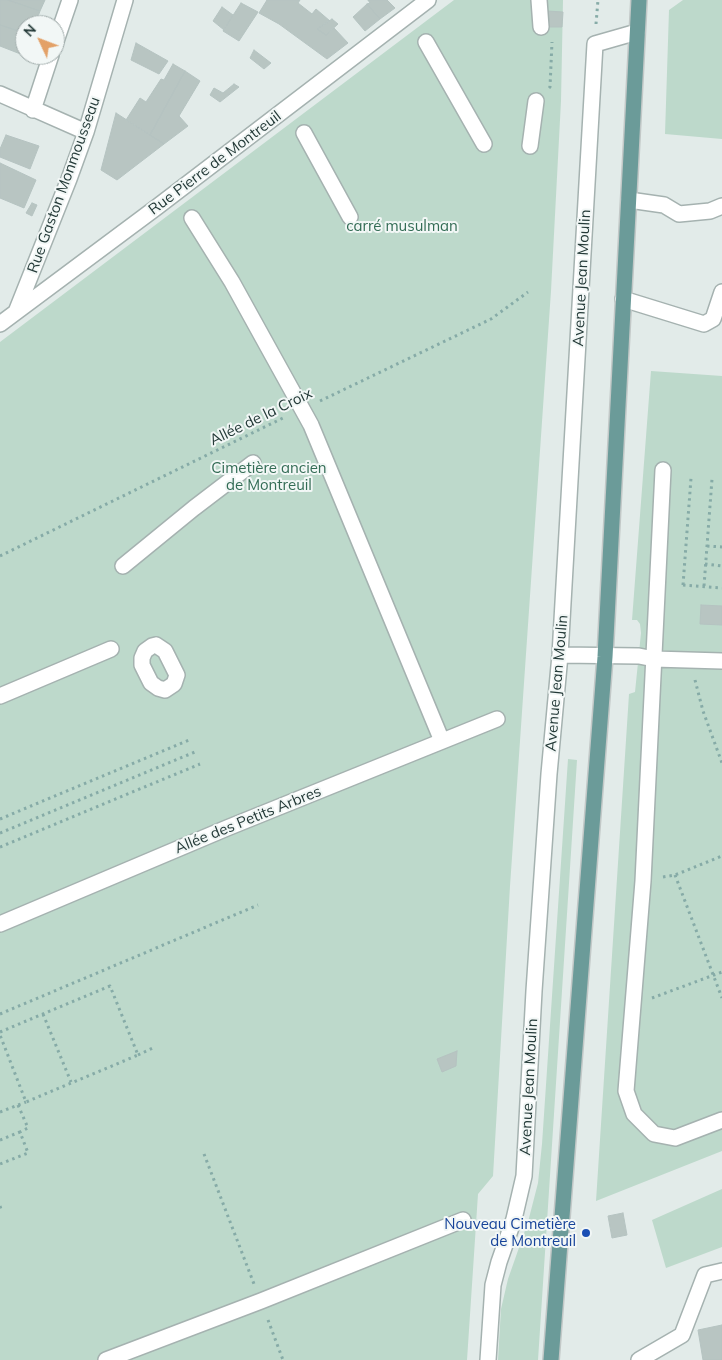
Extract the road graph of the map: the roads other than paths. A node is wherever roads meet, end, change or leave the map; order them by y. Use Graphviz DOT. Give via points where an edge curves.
graph roads {
  1 [pos="70,0"];
  2 [pos="125,0"];
  3 [pos="428,0"];
  4 [pos="539,0"];
  5 [pos="639,0"];
  6 [pos="65,15"];
  7 [pos="541,27"];
  8 [pos="637,32"];
  9 [pos="426,42"];
  10 [pos="48,65"];
  11 [pos="0,94"];
  12 [pos="536,101"];
  13 [pos="34,110"];
  14 [pos="86,132"];
  15 [pos="304,133"];
  16 [pos="484,144"];
  17 [pos="530,146"];
  18 [pos="629,200"];
  19 [pos="722,206"];
  20 [pos="350,217"];
  21 [pos="192,218"];
  22 [pos="722,292"];
  23 [pos="624,299"];
  24 [pos="16,312"];
  25 [pos="0,324"];
  26 [pos="717,324"];
  27 [pos="253,463"];
  28 [pos="663,470"];
  29 [pos="123,566"];
  30 [pos="111,649"];
  31 [pos="560,655"];
  32 [pos="605,657"];
  33 [pos="654,659"];
  34 [pos="722,661"];
  35 [pos="0,696"];
  36 [pos="497,719"];
  37 [pos="442,741"];
  38 [pos="0,924"];
  39 [pos="722,1120"];
  40 [pos="463,1220"];
  41 [pos="722,1271"];
  42 [pos="106,1360"];
  43 [pos="488,1360"];
  44 [pos="551,1360"];
  45 [pos="640,1360"];
  1 -- 6 [label="street"];
  2 -- 14 [label="street, Rue Gaston Monmousseau"];
  3 -- 24 [label="street, Rue Pierre de Montreuil"];
  4 -- 7 [label="street"];
  5 -- 8 [label="main road"];
  8 -- 18 [label="main road"];
  8 -- 31 [label="street, Avenue Jean Moulin" via="595,44"];
  9 -- 16 [label="street"];
  10 -- 13 [label="street"];
  11 -- 13 [label="street"];
  12 -- 17 [label="street"];
  13 -- 14 [label="street"];
  14 -- 24 [label="street, Rue Gaston Monmousseau"];
  15 -- 20 [label="street"];
  18 -- 19 [label="street" via="664,205 679,214 710,211"];
  18 -- 23 [label="main road"];
  21 -- 37 [label="street" via="232,282 311,425"];
  22 -- 26 [label="street"];
  23 -- 26 [label="street" via="704,324"];
  23 -- 32 [label="main road"];
  24 -- 25 [label="street, Rue Pierre de Montreuil"];
  27 -- 29 [label="street"];
  28 -- 33 [label="street"];
  30 -- 35 [label="street"];
  31 -- 32 [label="street"];
  31 -- 43 [label="street, Avenue Jean Moulin" via="534,990 524,1176 493,1285"];
  32 -- 33 [label="street"];
  32 -- 44 [label="main road"];
  33 -- 34 [label="street"];
  33 -- 39 [label="street" via="643,881 626,1091 634,1114 654,1134 675,1138"];
  36 -- 37 [label="street, Allée des Petits Arbres"];
  37 -- 38 [label="street, Allée des Petits Arbres"];
  40 -- 42 [label="street"];
  41 -- 45 [label="street" via="705,1274 682,1335"];
}
